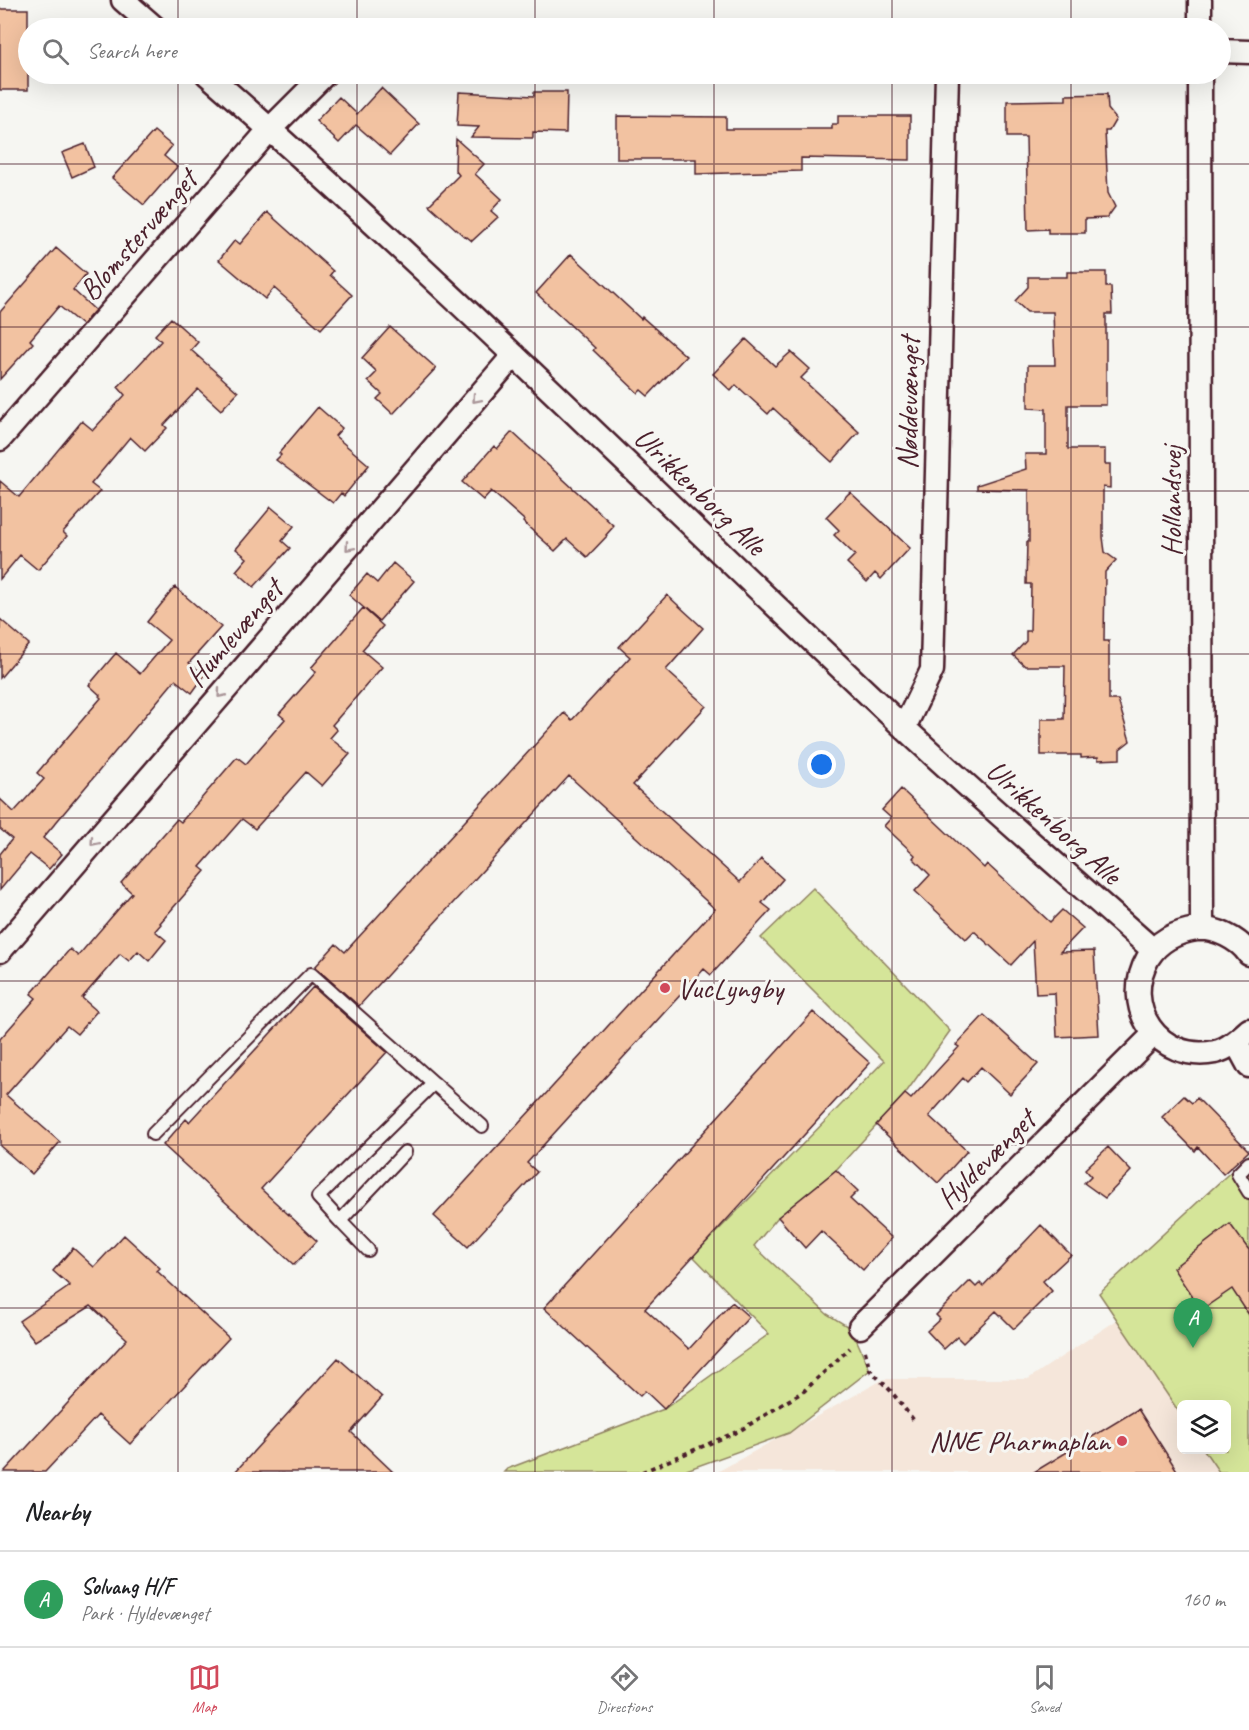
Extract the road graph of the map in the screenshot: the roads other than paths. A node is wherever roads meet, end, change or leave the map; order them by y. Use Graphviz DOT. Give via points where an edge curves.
graph roads {
  1 [pos="123,0"];
  2 [pos="1200,0"];
  3 [pos="144,18"];
  4 [pos="1200,18"];
  5 [pos="1231,51"];
  6 [pos="1249,52"];
  7 [pos="218,84"];
  8 [pos="316,84"];
  9 [pos="946,84"];
  10 [pos="1200,84"];
  11 [pos="270,129"];
  12 [pos="514,355"];
  13 [pos="0,439"];
  14 [pos="904,728"];
  15 [pos="1202,929"];
  16 [pos="1152,950"];
  17 [pos="0,951"];
  18 [pos="1249,954"];
  19 [pos="1154,1034"];
  20 [pos="1243,1036"];
  21 [pos="1249,1066"];
  22 [pos="434,1083"];
  23 [pos="482,1126"];
  24 [pos="153,1134"];
  25 [pos="405,1152"];
  26 [pos="1249,1163"];
  27 [pos="1249,1192"];
  28 [pos="340,1221"];
  29 [pos="368,1250"];
  30 [pos="860,1327"];
  1 -- 3 [label="street"];
  2 -- 4 [label="street"];
  5 -- 6 [label="street"];
  7 -- 11 [label="street, Ulrikkenborg Alle"];
  8 -- 11 [label="street, Blomstervænget"];
  9 -- 14 [label="street, Nøddevænget" via="932,670"];
  10 -- 15 [label="street, Hollandsvej"];
  11 -- 12 [label="street, Ulrikkenborg Alle"];
  11 -- 13 [label="street, Blomstervænget"];
  12 -- 14 [label="street, Ulrikkenborg Alle"];
  12 -- 17 [label="street, Humlevænget, one-way"];
  14 -- 16 [label="street, Ulrikkenborg Alle"];
  15 -- 16 [label="street" via="1166,938"];
  15 -- 18 [label="street" via="1226,935"];
  16 -- 19 [label="street" via="1141,970 1137,992 1142,1014"];
  19 -- 20 [label="street" via="1172,1047 1194,1053 1216,1052"];
  19 -- 30 [label="street, Hyldevænget"];
  20 -- 21 [label="street"];
  22 -- 23 [label="lane"];
  22 -- 24 [label="lane" via="311,974"];
  22 -- 28 [label="lane" via="318,1197"];
  25 -- 28 [label="lane"];
  26 -- 27 [label="lane" via="1238,1174"];
  28 -- 29 [label="lane"];
}
